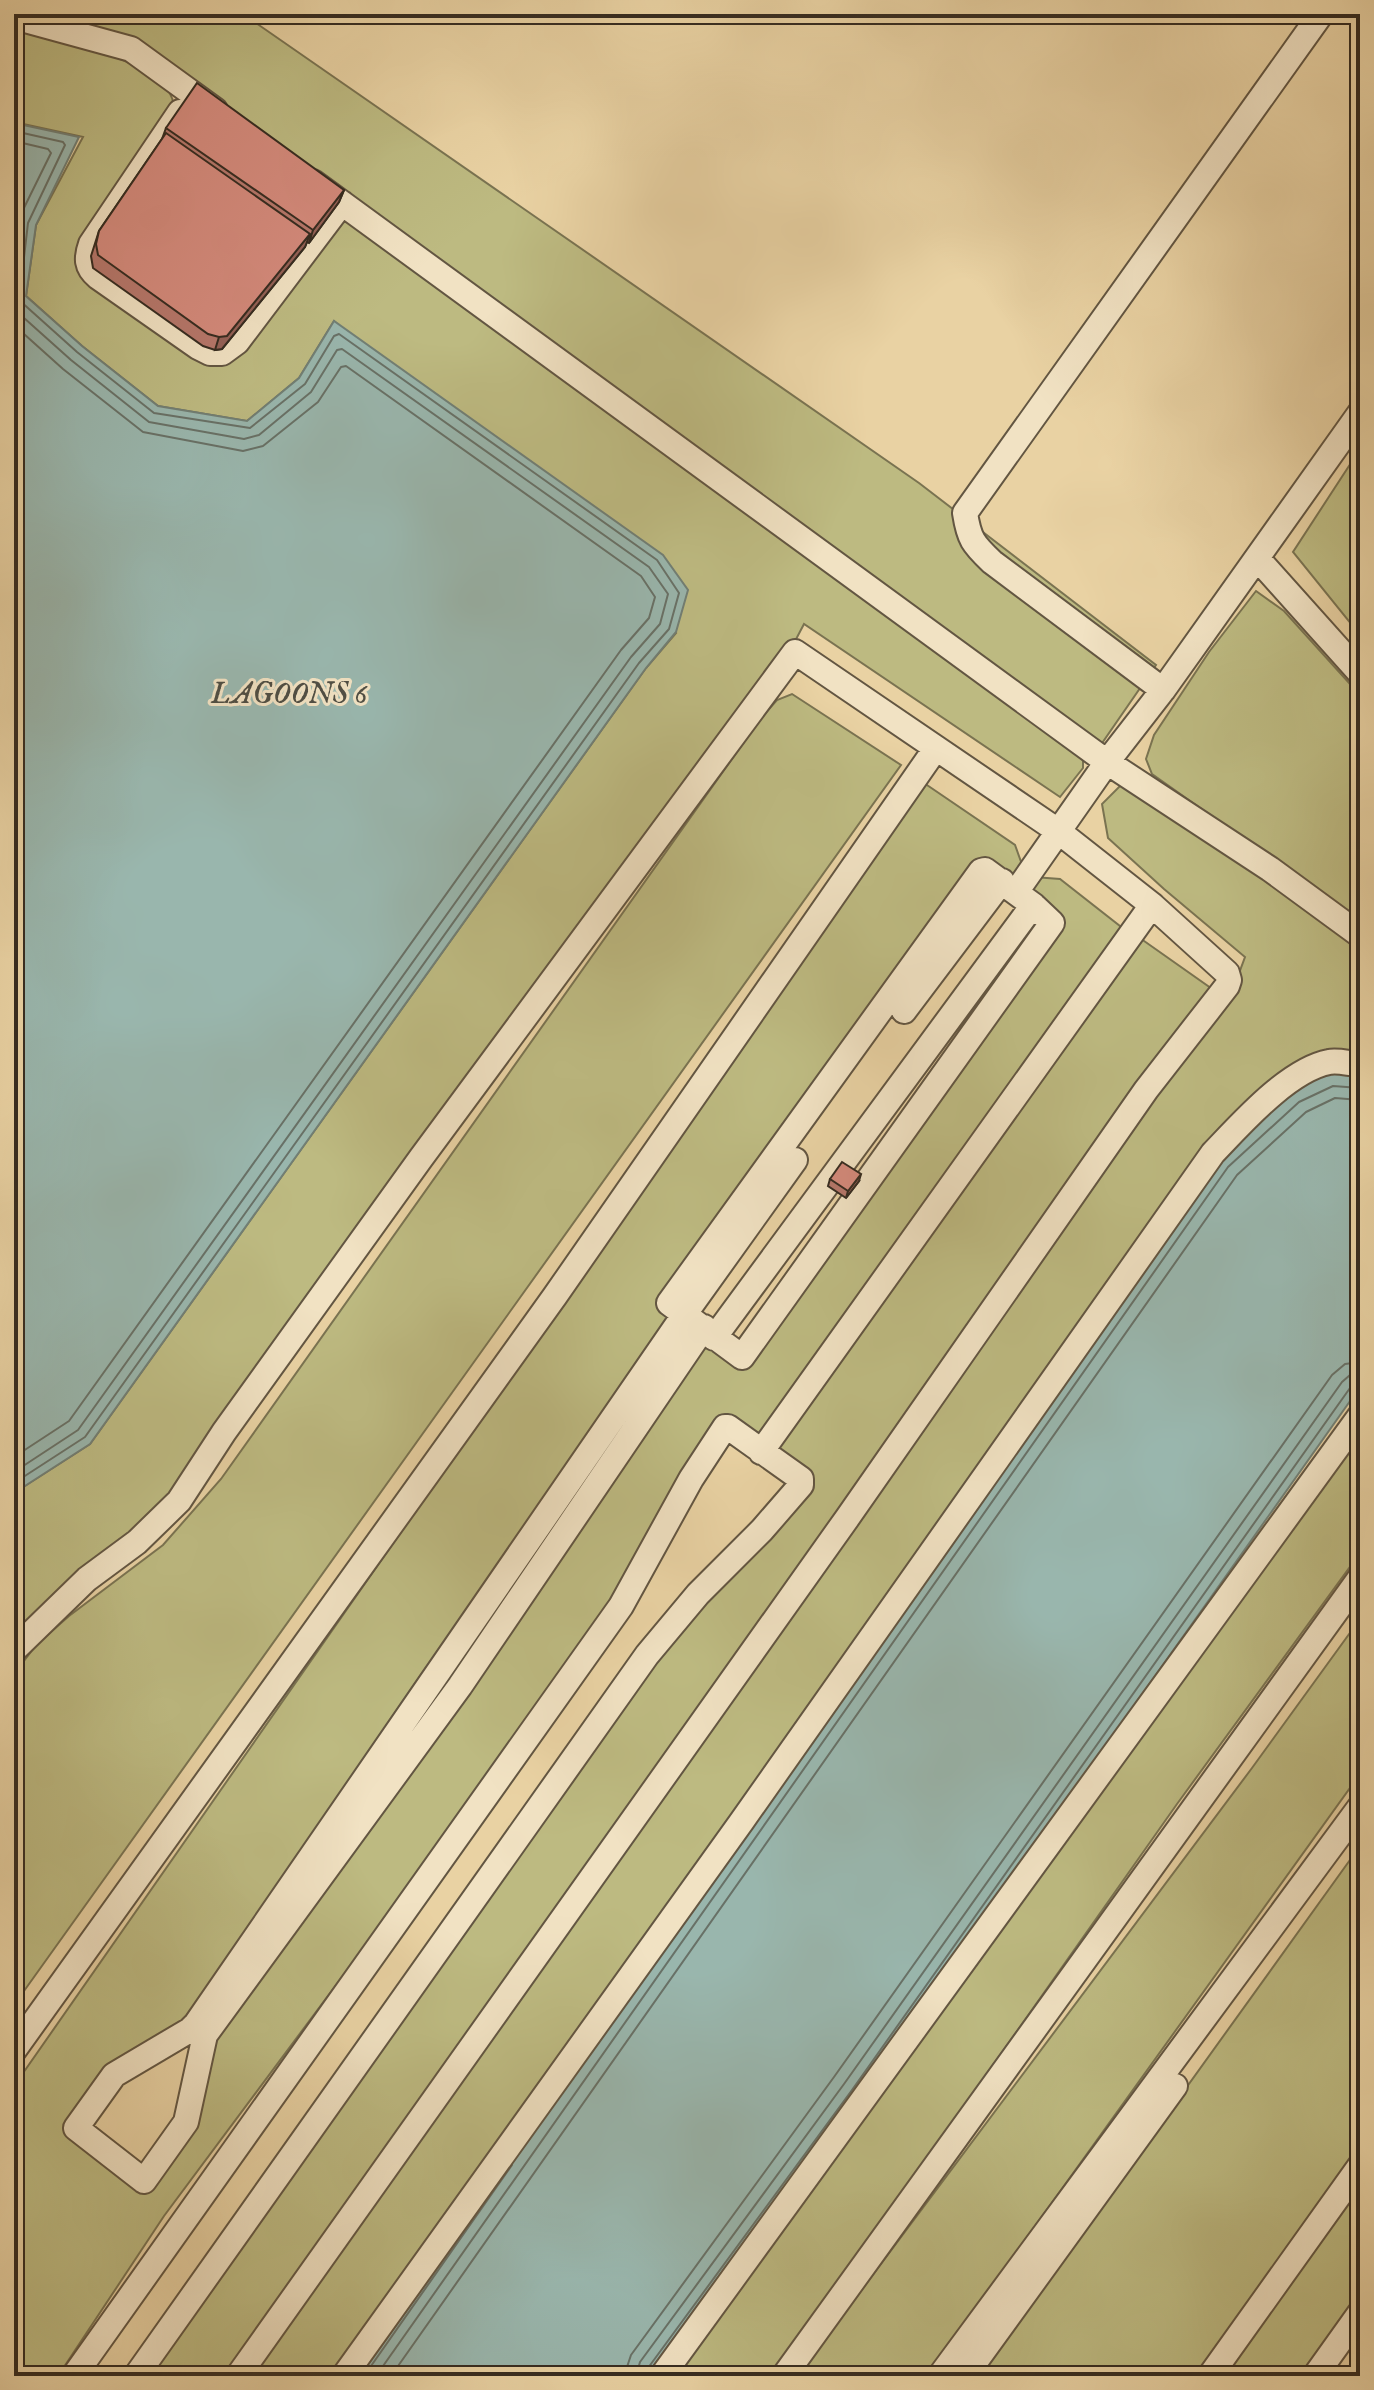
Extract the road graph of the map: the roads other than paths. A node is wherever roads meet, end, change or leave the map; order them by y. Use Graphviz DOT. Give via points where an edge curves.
graph roads {
  1 [pos="1321,14"];
  2 [pos="14,17"];
  3 [pos="192,93"];
  4 [pos="229,121"];
  5 [pos="160,141"];
  6 [pos="185,159"];
  7 [pos="292,167"];
  8 [pos="342,203"];
  9 [pos="284,230"];
  10 [pos="309,247"];
  11 [pos="1360,413"];
  12 [pos="1257,558"];
  13 [pos="1360,673"];
  14 [pos="1163,690"];
  15 [pos="936,748"];
  16 [pos="1107,762"];
  17 [pos="1058,831"];
  18 [pos="1017,893"];
  19 [pos="1152,905"];
  20 [pos="1360,935"];
  21 [pos="904,1011"];
  22 [pos="1360,1064"];
  23 [pos="795,1160"];
  24 [pos="701,1327"];
  25 [pos="1360,1416"];
  26 [pos="761,1452"];
  27 [pos="1360,1578"];
  28 [pos="14,1650"];
  29 [pos="1360,1807"];
  30 [pos="1360,1832"];
  31 [pos="14,2050"];
  32 [pos="1360,2166"];
  33 [pos="1360,2313"];
  34 [pos="74,2376"];
  35 [pos="136,2376"];
  36 [pos="238,2376"];
  37 [pos="344,2376"];
  38 [pos="662,2376"];
  39 [pos="784,2376"];
  40 [pos="940,2376"];
  41 [pos="965,2376"];
  42 [pos="1210,2376"];
  43 [pos="1315,2376"];
  1 -- 14 [label="lane" via="965,513 973,544 992,562"];
  2 -- 3 [label="lane" via="131,49"];
  3 -- 4 [label="lane"];
  3 -- 5 [label="lane"];
  5 -- 6 [label="lane"];
  5 -- 10 [label="lane" via="91,244 87,262 98,277 198,347 222,353 246,331"];
  7 -- 8 [label="lane"];
  8 -- 10 [label="lane"];
  8 -- 16 [label="lane"];
  9 -- 10 [label="lane"];
  11 -- 12 [label="lane"];
  12 -- 13 [label="lane"];
  12 -- 14 [label="lane"];
  14 -- 16 [label="lane"];
  15 -- 17 [label="lane"];
  15 -- 28 [label="lane" via="795,652 421,1158 179,1501"];
  15 -- 31 [label="lane" via="555,1296"];
  16 -- 17 [label="lane"];
  16 -- 20 [label="lane"];
  17 -- 18 [label="lane"];
  17 -- 19 [label="lane"];
  18 -- 21 [label="lane"];
  18 -- 24 [label="lane"];
  18 -- 24 [label="lane" via="981,871 669,1303"];
  18 -- 24 [label="lane" via="1051,925 742,1357"];
  19 -- 26 [label="lane"];
  19 -- 36 [label="lane" via="1227,973 1227,986 1146,1090"];
  22 -- 37 [label="lane" via="1330,1062 1295,1078 1213,1153"];
  23 -- 24 [label="lane"];
  24 -- 24 [label="lane" via="460,1686 205,2035 185,2125 144,2181 76,2128 114,2075 196,2024"];
  25 -- 38 [label="lane"];
  26 -- 34 [label="lane" via="725,1427 621,1606"];
  26 -- 35 [label="lane" via="801,1479 801,1485 647,1655"];
  27 -- 39 [label="lane"];
  29 -- 40 [label="lane"];
  30 -- 41 [label="lane"];
  32 -- 42 [label="lane"];
  33 -- 43 [label="lane"];
}
